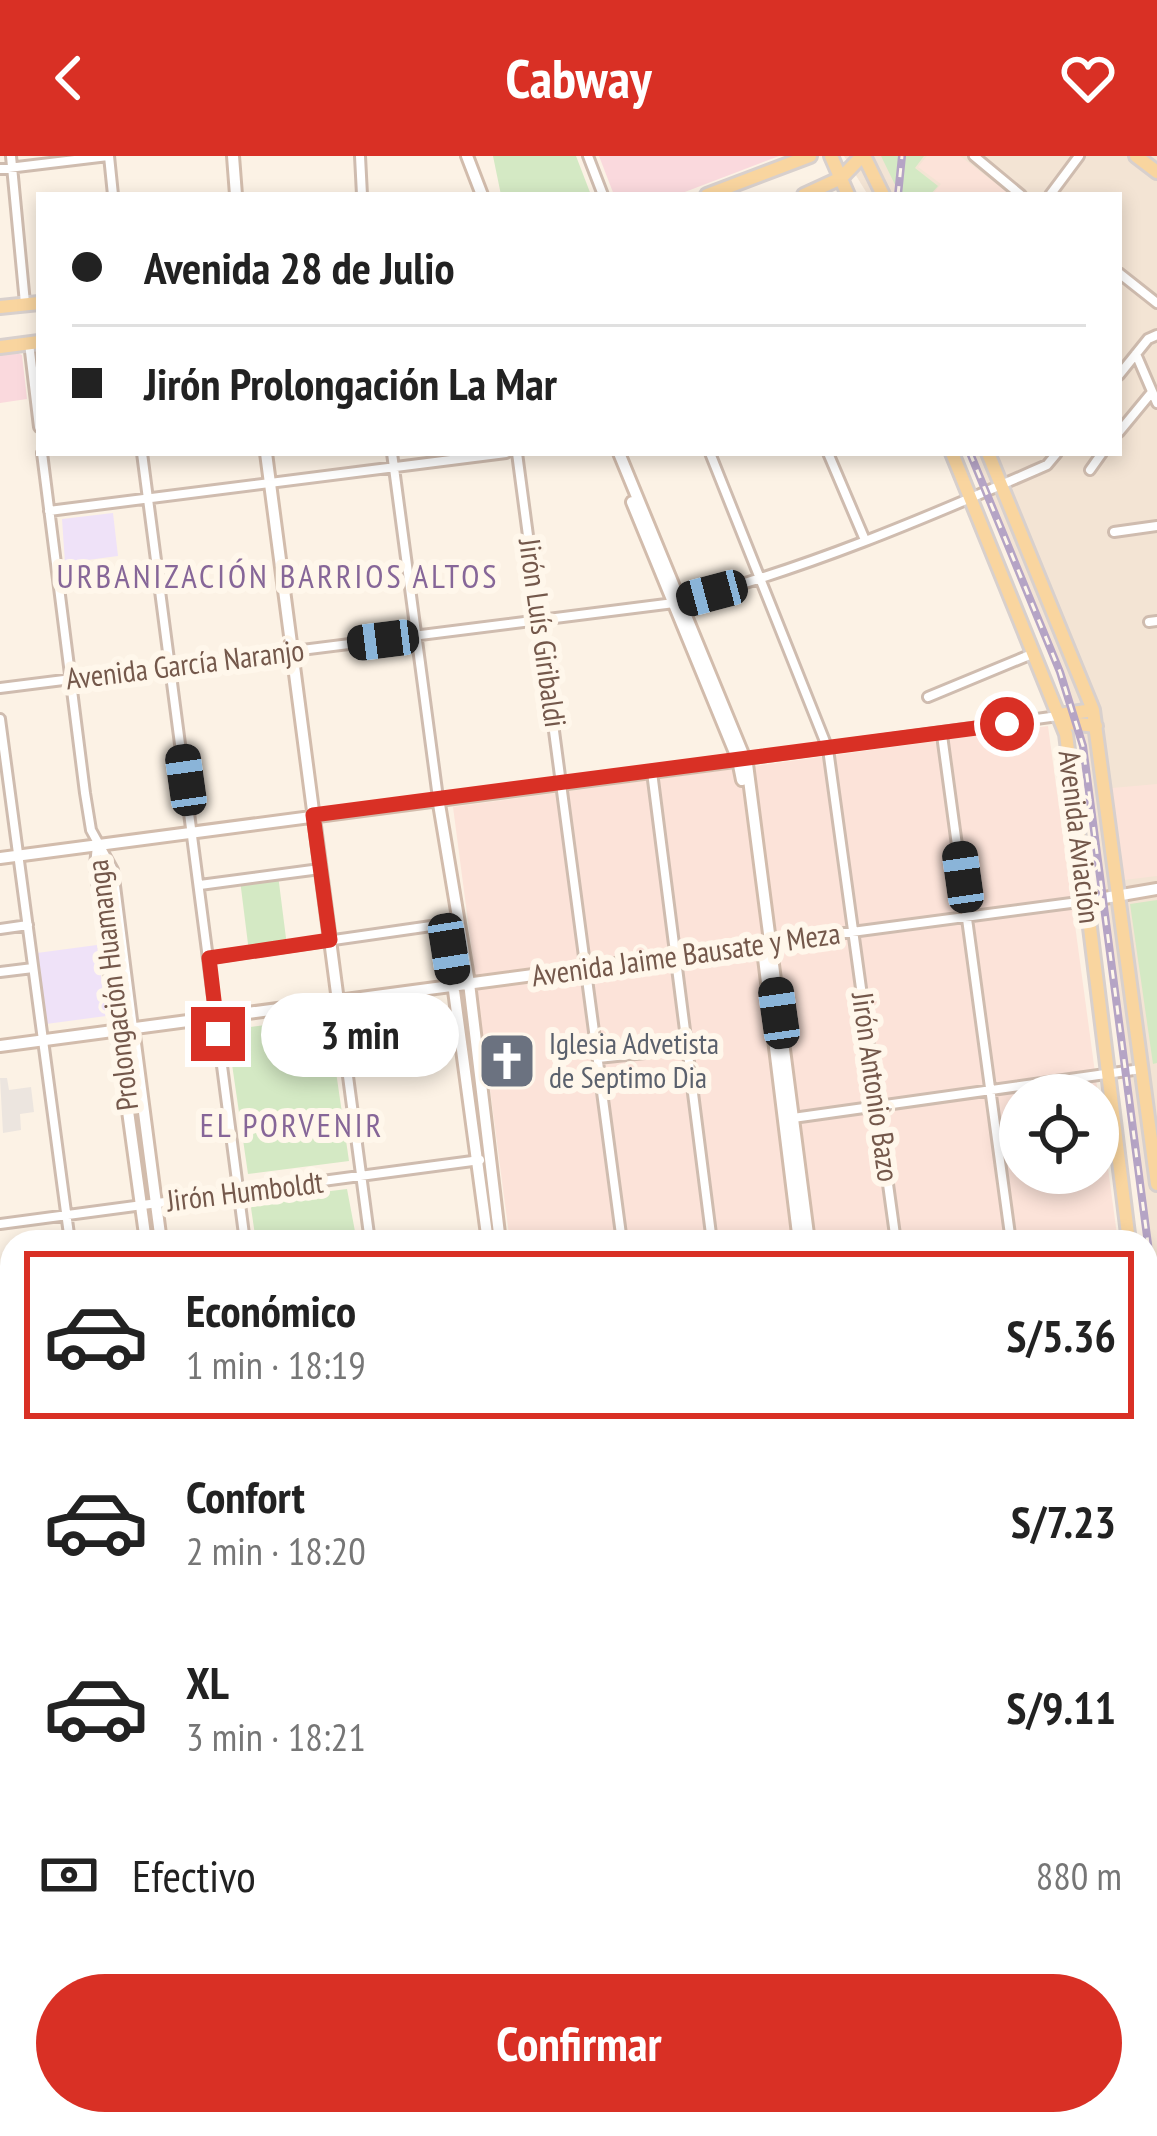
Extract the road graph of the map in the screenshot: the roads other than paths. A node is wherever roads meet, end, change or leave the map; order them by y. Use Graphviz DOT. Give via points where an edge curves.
graph roads {
  1 [pos="10,156"];
  2 [pos="109,156"];
  3 [pos="233,156"];
  4 [pos="361,156"];
  5 [pos="467,156"];
  6 [pos="588,156"];
  7 [pos="810,156"];
  8 [pos="831,156"];
  9 [pos="845,156"];
  10 [pos="863,156"];
  11 [pos="974,156"];
  12 [pos="1079,156"];
  13 [pos="1136,156"];
  14 [pos="11,168"];
  15 [pos="0,170"];
  16 [pos="1157,172"];
  17 [pos="841,178"];
  18 [pos="113,192"];
  19 [pos="236,192"];
  20 [pos="362,192"];
  21 [pos="481,192"];
  22 [pos="603,192"];
  23 [pos="715,192"];
  24 [pos="811,192"];
  25 [pos="847,192"];
  26 [pos="881,192"];
  27 [pos="1017,192"];
  28 [pos="1052,192"];
  29 [pos="1122,275"];
  30 [pos="1157,303"];
  31 [pos="32,304"];
  32 [pos="0,307"];
  33 [pos="1157,335"];
  34 [pos="34,343"];
  35 [pos="0,347"];
  36 [pos="1136,355"];
  37 [pos="1122,371"];
  38 [pos="36,377"];
  39 [pos="1152,392"];
  40 [pos="1157,404"];
  41 [pos="1122,427"];
  42 [pos="42,456"];
  43 [pos="142,456"];
  44 [pos="266,456"];
  45 [pos="392,456"];
  46 [pos="482,456"];
  47 [pos="518,456"];
  48 [pos="616,456"];
  49 [pos="711,456"];
  50 [pos="829,456"];
  51 [pos="953,456"];
  52 [pos="989,456"];
  53 [pos="1054,456"];
  54 [pos="1100,456"];
  55 [pos="394,467"];
  56 [pos="1090,470"];
  57 [pos="269,482"];
  58 [pos="1001,484"];
  59 [pos="969,496"];
  60 [pos="147,499"];
  61 [pos="49,511"];
  62 [pos="1157,526"];
  63 [pos="1114,532"];
  64 [pos="865,540"];
  65 [pos="762,579"];
  66 [pos="678,602"];
  67 [pos="540,618"];
  68 [pos="415,636"];
  69 [pos="292,651"];
  70 [pos="1034,652"];
  71 [pos="170,666"];
  72 [pos="70,679"];
  73 [pos="0,688"];
  74 [pos="928,697"];
  75 [pos="1093,710"];
  76 [pos="1059,716"];
  77 [pos="0,719"];
  78 [pos="1096,726"];
  79 [pos="942,735"];
  80 [pos="829,749"];
  81 [pos="741,760"];
  82 [pos="652,772"];
  83 [pos="562,783"];
  84 [pos="438,798"];
  85 [pos="313,815"];
  86 [pos="193,831"];
  87 [pos="97,844"];
  88 [pos="19,856"];
  89 [pos="0,859"];
  90 [pos="320,869"];
  91 [pos="200,885"];
  92 [pos="1157,889"];
  93 [pos="1118,894"];
  94 [pos="1088,901"];
  95 [pos="968,918"];
  96 [pos="445,924"];
  97 [pos="28,925"];
  98 [pos="0,929"];
  99 [pos="854,932"];
  100 [pos="330,940"];
  101 [pos="766,944"];
  102 [pos="677,956"];
  103 [pos="209,958"];
  104 [pos="32,968"];
  105 [pos="586,968"];
  106 [pos="0,972"];
  107 [pos="469,983"];
  108 [pos="455,985"];
  109 [pos="338,1001"];
  110 [pos="216,1017"];
  111 [pos="133,1028"];
  112 [pos="117,1030"];
  113 [pos="41,1040"];
  114 [pos="0,1046"];
  115 [pos="645,1053"];
  116 [pos="598,1058"];
  117 [pos="1142,1069"];
  118 [pos="1107,1074"];
  119 [pos="999,1089"];
  120 [pos="991,1090"];
  121 [pos="877,1106"];
  122 [pos="789,1119"];
  123 [pos="483,1160"];
  124 [pos="1119,1166"];
  125 [pos="361,1176"];
  126 [pos="1157,1184"];
  127 [pos="238,1193"];
  128 [pos="156,1203"];
  129 [pos="142,1205"];
  130 [pos="66,1216"];
  131 [pos="0,1224"];
  132 [pos="68,1230"];
  133 [pos="145,1230"];
  134 [pos="159,1230"];
  135 [pos="243,1230"];
  136 [pos="368,1230"];
  137 [pos="487,1230"];
  138 [pos="498,1230"];
  139 [pos="620,1230"];
  140 [pos="710,1230"];
  141 [pos="798,1230"];
  142 [pos="807,1230"];
  143 [pos="894,1230"];
  144 [pos="1009,1230"];
  145 [pos="1127,1230"];
  1 -- 14 [label="street"];
  2 -- 14 [label="street"];
  2 -- 18 [label="street"];
  3 -- 19 [label="street"];
  4 -- 20 [label="street"];
  5 -- 21 [label="street"];
  6 -- 22 [label="street"];
  7 -- 23 [label="main road"];
  8 -- 17 [label="main road"];
  9 -- 17 [label="main road"];
  10 -- 17 [label="main road"];
  10 -- 26 [label="main road"];
  11 -- 27 [label="street"];
  12 -- 28 [label="street"];
  13 -- 16 [label="main road"];
  14 -- 15 [label="street"];
  14 -- 31 [label="street"];
  17 -- 24 [label="main road"];
  17 -- 25 [label="main road"];
  29 -- 30 [label="street"];
  31 -- 32 [label="main road"];
  33 -- 36 [label="street"];
  34 -- 35 [label="main road"];
  34 -- 38 [label="street"];
  36 -- 37 [label="street"];
  36 -- 39 [label="street"];
  39 -- 40 [label="street"];
  39 -- 41 [label="street"];
  42 -- 61 [label="street"];
  43 -- 60 [label="street"];
  44 -- 57 [label="street"];
  45 -- 55 [label="street"];
  46 -- 55 [label="street"];
  47 -- 67 [label="street, Jirón Luís Giribaldi"];
  48 -- 66 [label="street"];
  49 -- 65 [label="street, Jirón Antonio Bazo"];
  50 -- 64 [label="street"];
  51 -- 59 [label="main road, Avenida Aviación"];
  52 -- 58 [label="main road, Avenida Aviación"];
  53 -- 58 [label="street, Avenida García Naranjo"];
  54 -- 56 [label="street"];
  55 -- 57 [label="street"];
  55 -- 68 [label="street"];
  57 -- 60 [label="street"];
  57 -- 69 [label="street"];
  58 -- 59 [label="street, Avenida García Naranjo"];
  58 -- 75 [label="main road, Avenida Aviación"];
  59 -- 64 [label="street, Avenida García Naranjo"];
  59 -- 70 [label="main road, Avenida Aviación"];
  60 -- 61 [label="street"];
  60 -- 71 [label="street"];
  61 -- 72 [label="street"];
  62 -- 63 [label="street"];
  64 -- 65 [label="street, Avenida García Naranjo"];
  65 -- 66 [label="street, Avenida García Naranjo"];
  65 -- 80 [label="street, Jirón Antonio Bazo"];
  66 -- 67 [label="street, Avenida García Naranjo"];
  66 -- 81 [label="street"];
  67 -- 68 [label="street, Avenida García Naranjo"];
  67 -- 83 [label="street, Jirón Luís Giribaldi"];
  68 -- 69 [label="street, Avenida García Naranjo"];
  68 -- 84 [label="street"];
  69 -- 71 [label="street, Avenida García Naranjo"];
  69 -- 85 [label="street"];
  70 -- 74 [label="street"];
  70 -- 76 [label="main road, Avenida Aviación"];
  71 -- 72 [label="street, Avenida García Naranjo"];
  71 -- 86 [label="street"];
  72 -- 73 [label="street, Avenida García Naranjo"];
  72 -- 87 [label="street"];
  75 -- 76 [label="main road"];
  75 -- 78 [label="main road, Avenida Aviación"];
  76 -- 78 [label="main road"];
  76 -- 79 [label="street"];
  76 -- 94 [label="main road, Avenida Aviación"];
  77 -- 88 [label="street"];
  78 -- 93 [label="main road, Avenida Aviación"];
  79 -- 80 [label="street"];
  79 -- 95 [label="street"];
  80 -- 81 [label="street"];
  80 -- 99 [label="street, Jirón Antonio Bazo"];
  81 -- 82 [label="street"];
  81 -- 101 [label="street"];
  82 -- 83 [label="street"];
  82 -- 102 [label="street"];
  83 -- 84 [label="street"];
  83 -- 105 [label="street, Jirón Luís Giribaldi"];
  84 -- 85 [label="street"];
  84 -- 107 [label="street"];
  85 -- 86 [label="street"];
  85 -- 90 [label="street"];
  86 -- 87 [label="street"];
  86 -- 91 [label="street"];
  87 -- 88 [label="street"];
  87 -- 111 [label="street, Prolongación Huamanga" via="113,870"];
  87 -- 112 [label="street, Prolongación Huamanga"];
  88 -- 89 [label="street"];
  88 -- 97 [label="street"];
  90 -- 91 [label="street"];
  90 -- 100 [label="street"];
  91 -- 103 [label="street"];
  92 -- 93 [label="street, Avenida Jaime Bausate y Meza"];
  93 -- 94 [label="street, Avenida Jaime Bausate y Meza"];
  93 -- 117 [label="main road, Avenida Aviación"];
  94 -- 95 [label="street, Avenida Jaime Bausate y Meza"];
  94 -- 118 [label="main road, Avenida Aviación"];
  95 -- 99 [label="street, Avenida Jaime Bausate y Meza"];
  95 -- 120 [label="street"];
  96 -- 100 [label="street"];
  96 -- 108 [label="street"];
  97 -- 98 [label="street"];
  97 -- 104 [label="street"];
  99 -- 101 [label="street, Avenida Jaime Bausate y Meza"];
  99 -- 121 [label="street, Jirón Antonio Bazo"];
  100 -- 103 [label="street"];
  100 -- 109 [label="street"];
  101 -- 102 [label="street, Avenida Jaime Bausate y Meza"];
  101 -- 122 [label="street"];
  102 -- 105 [label="street, Avenida Jaime Bausate y Meza"];
  102 -- 140 [label="street"];
  103 -- 110 [label="street"];
  104 -- 106 [label="street"];
  104 -- 113 [label="street"];
  105 -- 107 [label="street, Avenida Jaime Bausate y Meza"];
  105 -- 116 [label="street, Jirón Luís Giribaldi"];
  107 -- 108 [label="street, Avenida Jaime Bausate y Meza"];
  107 -- 123 [label="street"];
  108 -- 109 [label="street, Avenida Jaime Bausate y Meza"];
  108 -- 123 [label="street"];
  109 -- 110 [label="street, Avenida Jaime Bausate y Meza"];
  109 -- 125 [label="street"];
  110 -- 111 [label="street, Avenida Jaime Bausate y Meza"];
  110 -- 127 [label="street"];
  111 -- 112 [label="street, Avenida Jaime Bausate y Meza"];
  111 -- 128 [label="street, Prolongación Huamanga"];
  112 -- 113 [label="street, Avenida Jaime Bausate y Meza"];
  112 -- 129 [label="street, Prolongación Huamanga"];
  113 -- 114 [label="street, Avenida Jaime Bausate y Meza"];
  113 -- 130 [label="street"];
  115 -- 116 [label="street"];
  116 -- 139 [label="street, Jirón Luís Giribaldi"];
  117 -- 118 [label="street"];
  117 -- 126 [label="main road, Avenida Aviación"];
  119 -- 120 [label="street"];
  120 -- 121 [label="street"];
  120 -- 144 [label="street"];
  121 -- 122 [label="street"];
  121 -- 143 [label="street, Jirón Antonio Bazo"];
  122 -- 141 [label="street"];
  122 -- 142 [label="street"];
  123 -- 125 [label="street, Jirón Humboldt"];
  123 -- 137 [label="street"];
  123 -- 138 [label="street"];
  124 -- 145 [label="main road, Avenida Aviación"];
  125 -- 127 [label="street, Jirón Humboldt"];
  125 -- 136 [label="street"];
  127 -- 128 [label="street, Jirón Humboldt"];
  127 -- 135 [label="street"];
  128 -- 129 [label="street, Jirón Humboldt"];
  128 -- 134 [label="street, Prolongación Huamanga"];
  129 -- 130 [label="street, Jirón Humboldt"];
  129 -- 133 [label="street, Prolongación Huamanga"];
  130 -- 131 [label="street, Jirón Humboldt"];
  130 -- 132 [label="street"];
}
